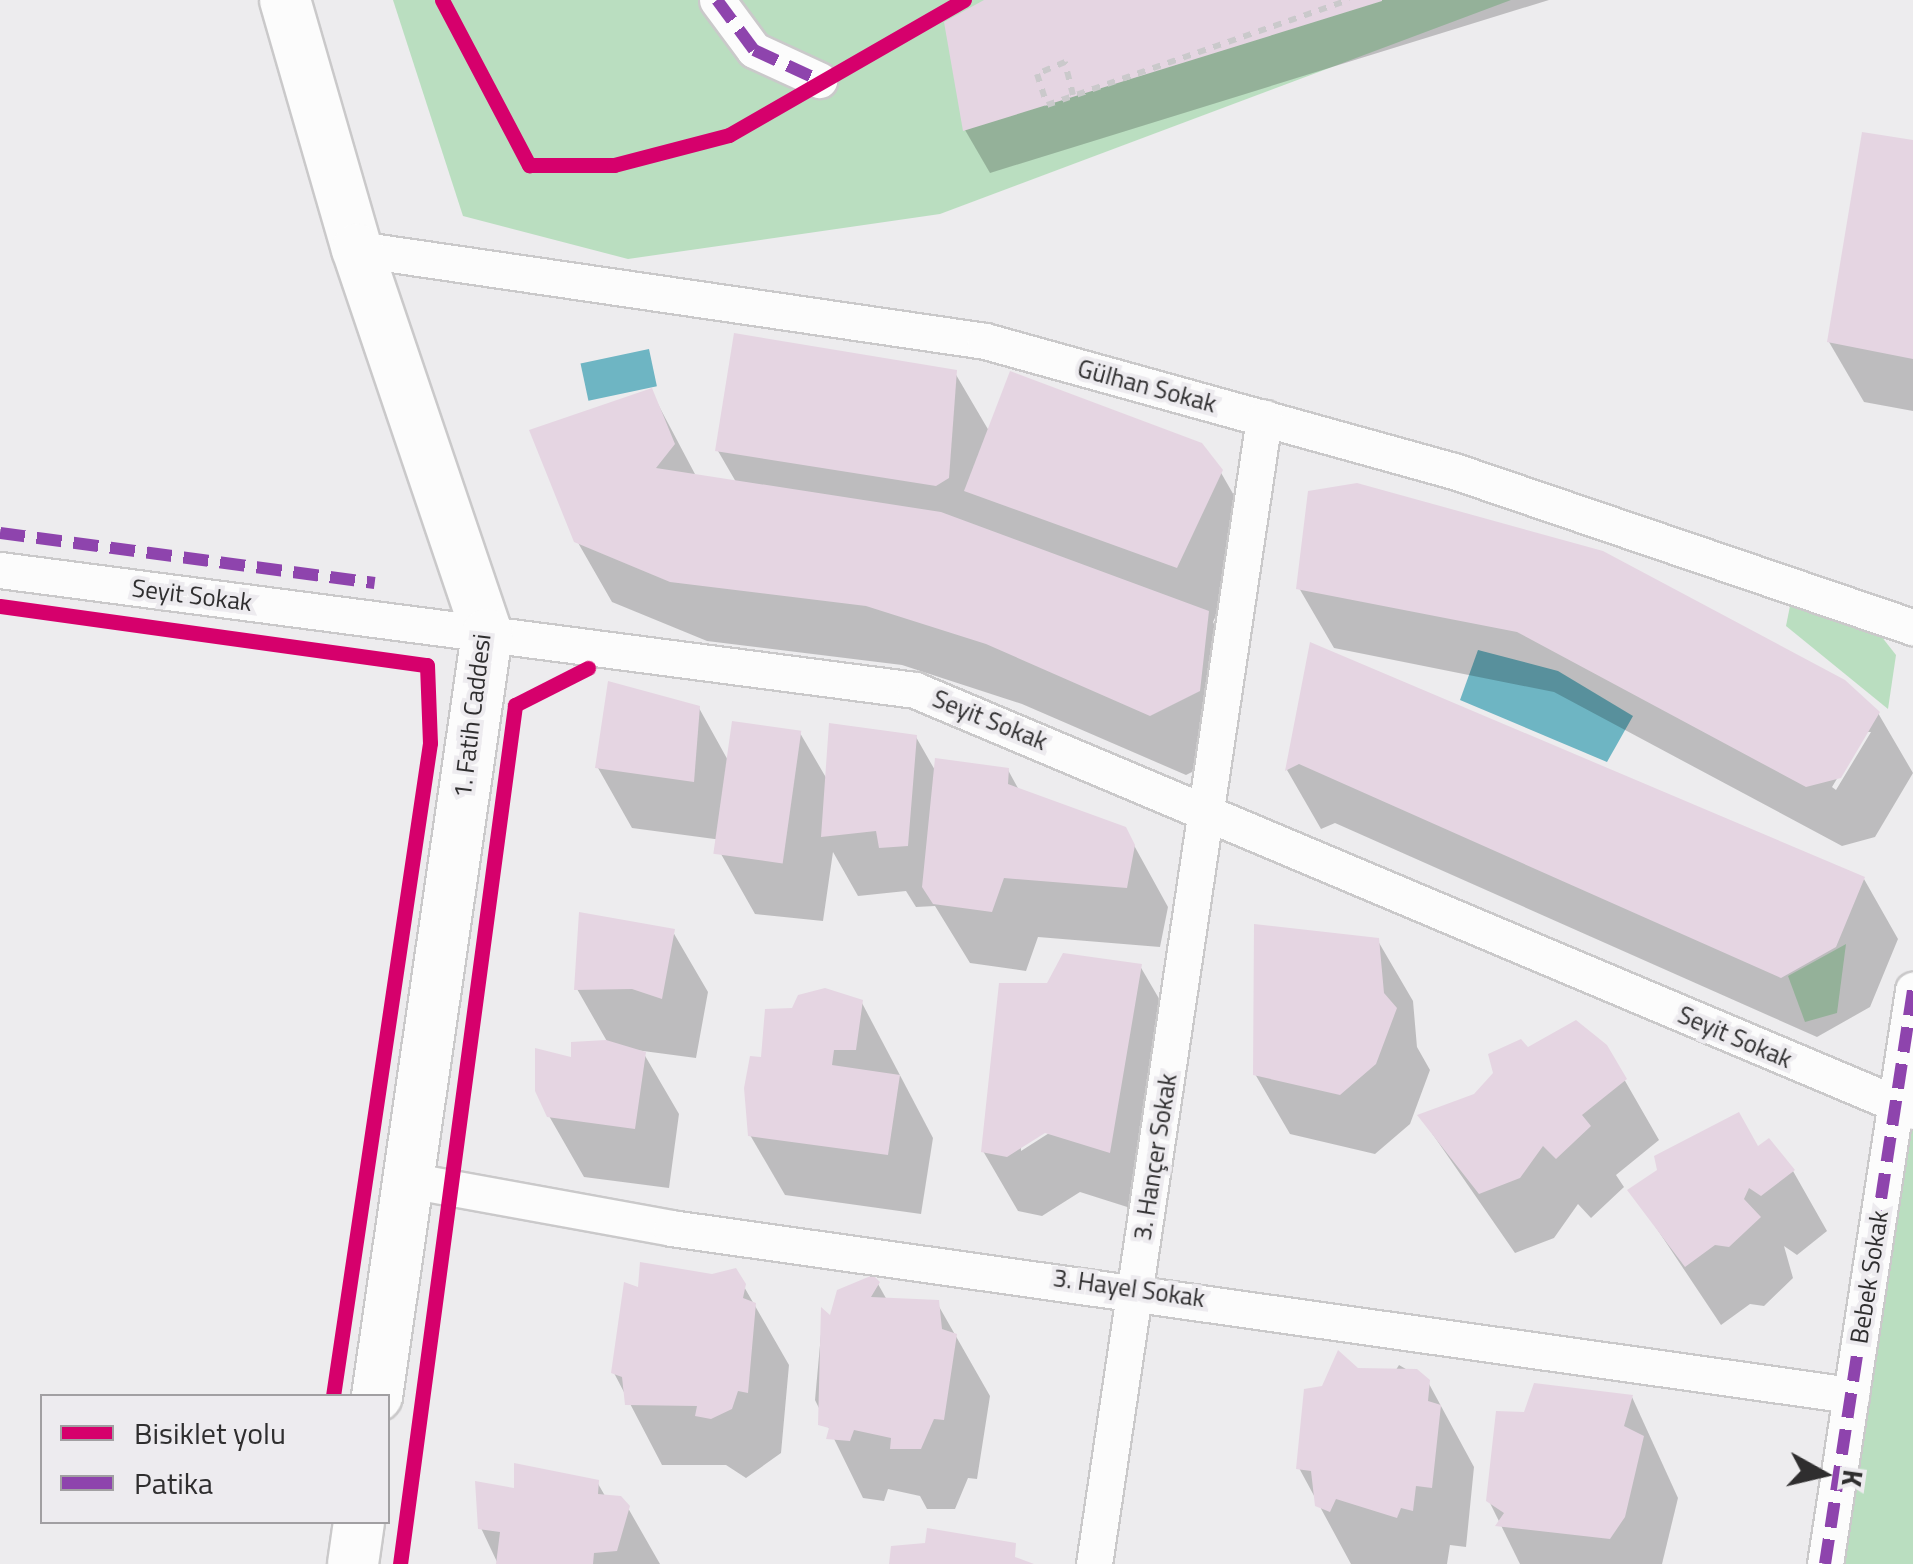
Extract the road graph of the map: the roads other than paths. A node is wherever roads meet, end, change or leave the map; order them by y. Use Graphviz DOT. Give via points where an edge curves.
graph roads {
  1 [pos="286,0"];
  2 [pos="717,0"];
  3 [pos="819,80"];
  4 [pos="357,249"];
  5 [pos="1264,418"];
  6 [pos="0,570"];
  7 [pos="1913,627"];
  8 [pos="487,634"];
  9 [pos="1208,810"];
  10 [pos="1913,990"];
  11 [pos="1904,1109"];
  12 [pos="408,1180"];
  13 [pos="1134,1288"];
  14 [pos="377,1394"];
  15 [pos="1851,1396"];
  16 [pos="359,1524"];
  17 [pos="352,1564"];
  18 [pos="1094,1564"];
  19 [pos="1825,1564"];
  1 -- 4 [label="street, 1. Fatih Caddesi"];
  2 -- 3 [label="street" via="754,50"];
  4 -- 5 [label="street, Gülhan Sokak" via="985,342"];
  4 -- 8 [label="street, 1. Fatih Caddesi"];
  5 -- 7 [label="street, Gülhan Sokak" via="1454,470"];
  5 -- 9 [label="street, 3. Hançer Sokak"];
  6 -- 8 [label="street, Seyit Sokak"];
  8 -- 9 [label="street, Seyit Sokak" via="915,690"];
  8 -- 12 [label="street, 1. Fatih Caddesi"];
  9 -- 11 [label="street, Seyit Sokak"];
  9 -- 13 [label="street, 3. Hançer Sokak"];
  10 -- 11 [label="street, Bebek Sokak"];
  11 -- 15 [label="street, Bebek Sokak"];
  12 -- 13 [label="street, 3. Hayel Sokak" via="671,1228"];
  12 -- 14 [label="street, 1. Fatih Caddesi"];
  13 -- 15 [label="street, 3. Hayel Sokak"];
  13 -- 18 [label="street, 3. Hançer Sokak"];
  15 -- 19 [label="street, Bebek Sokak"];
  16 -- 17 [label="street"];
}
